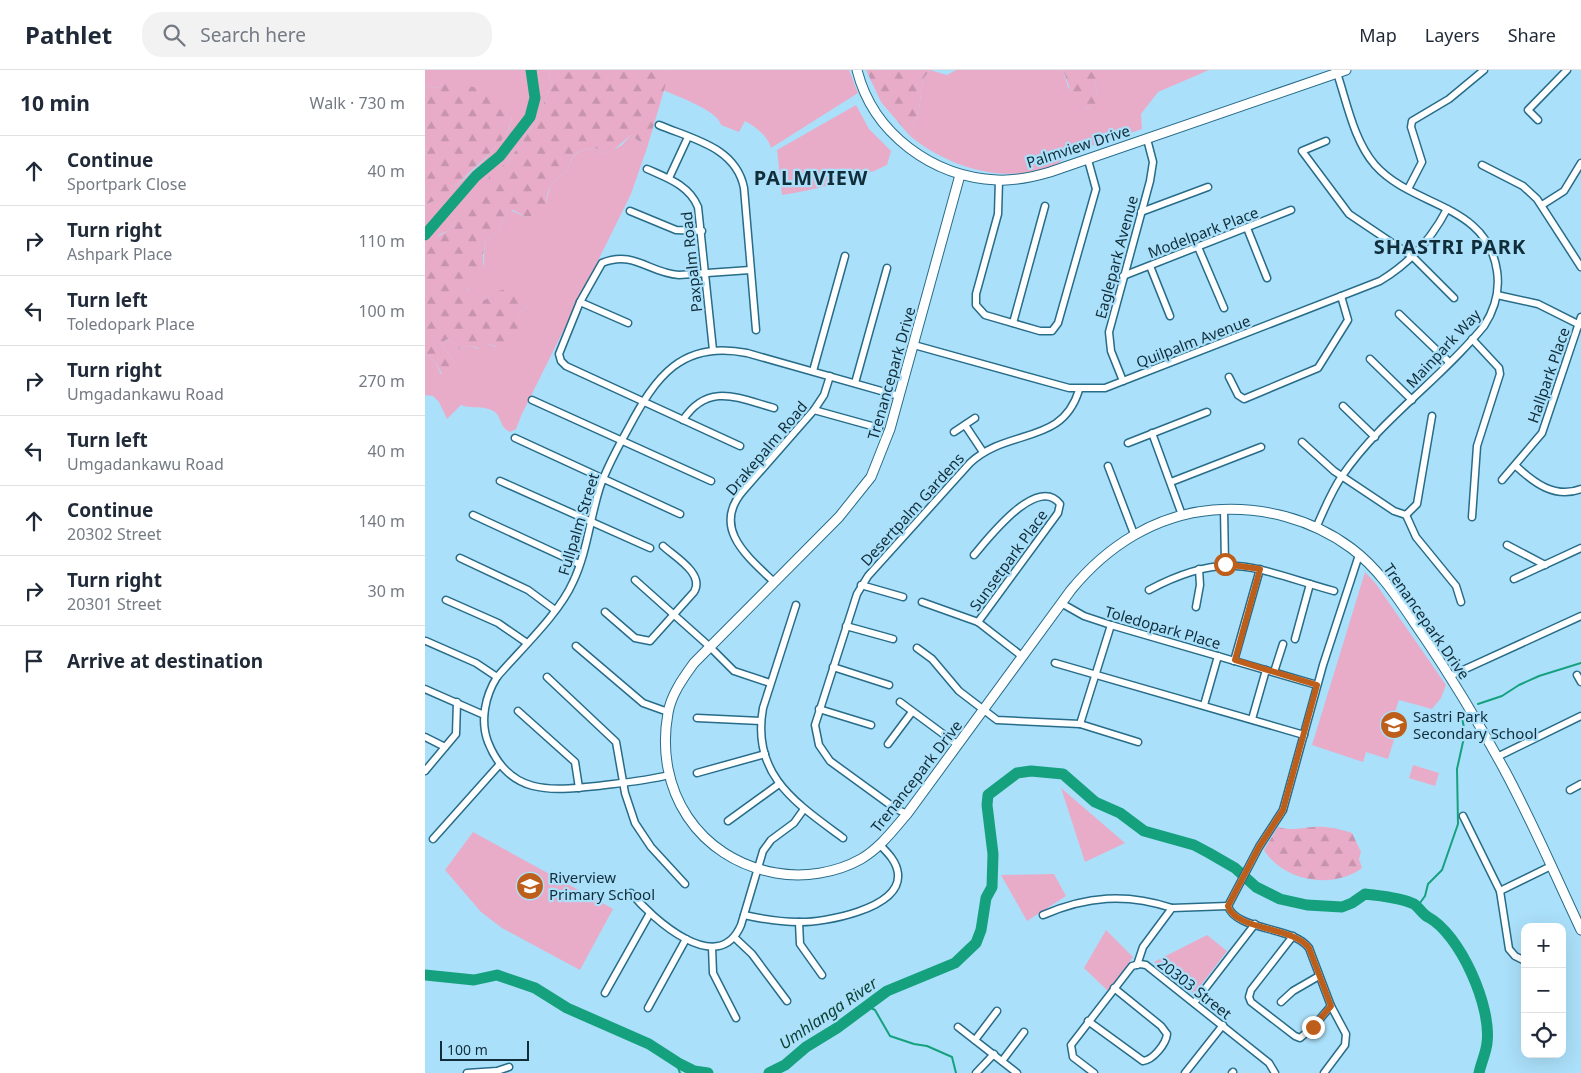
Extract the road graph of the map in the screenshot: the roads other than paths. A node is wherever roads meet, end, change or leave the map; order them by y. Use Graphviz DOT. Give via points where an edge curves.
graph roads {
  1 [pos="857,70"];
  2 [pos="1346,70"];
  3 [pos="1484,70"];
  4 [pos="1567,70"];
  5 [pos="1337,74"];
  6 [pos="1538,120"];
  7 [pos="659,125"];
  8 [pos="688,137"];
  9 [pos="1147,139"];
  10 [pos="1325,141"];
  11 [pos="1087,160"];
  12 [pos="1581,162"];
  13 [pos="1482,165"];
  14 [pos="647,169"];
  15 [pos="961,175"];
  16 [pos="669,178"];
  17 [pos="999,180"];
  18 [pos="1208,187"];
  19 [pos="1408,189"];
  20 [pos="1542,205"];
  21 [pos="1045,206"];
  22 [pos="1447,209"];
  23 [pos="1291,210"];
  24 [pos="630,211"];
  25 [pos="1141,212"];
  26 [pos="1247,228"];
  27 [pos="702,231"];
  28 [pos="1198,247"];
  29 [pos="845,256"];
  30 [pos="1413,257"];
  31 [pos="1150,266"];
  32 [pos="1581,267"];
  33 [pos="887,268"];
  34 [pos="750,270"];
  35 [pos="705,274"];
  36 [pos="1123,276"];
  37 [pos="1267,278"];
  38 [pos="1497,295"];
  39 [pos="1341,296"];
  40 [pos="1454,298"];
  41 [pos="581,302"];
  42 [pos="1223,308"];
  43 [pos="1399,314"];
  44 [pos="1170,316"];
  45 [pos="1580,322"];
  46 [pos="628,323"];
  47 [pos="1013,323"];
  48 [pos="756,330"];
  49 [pos="1472,339"];
  50 [pos="914,345"];
  51 [pos="713,350"];
  52 [pos="1370,359"];
  53 [pos="1449,362"];
  54 [pos="813,371"];
  55 [pos="830,376"];
  56 [pos="1229,377"];
  57 [pos="1123,382"];
  58 [pos="855,383"];
  59 [pos="1079,390"];
  60 [pos="899,396"];
  61 [pos="532,400"];
  62 [pos="1412,400"];
  63 [pos="643,401"];
  64 [pos="1343,406"];
  65 [pos="774,408"];
  66 [pos="814,410"];
  67 [pos="1207,412"];
  68 [pos="1432,416"];
  69 [pos="975,418"];
  70 [pos="683,420"];
  71 [pos="965,425"];
  72 [pos="879,428"];
  73 [pos="954,432"];
  74 [pos="1152,433"];
  75 [pos="1375,437"];
  76 [pos="515,438"];
  77 [pos="622,440"];
  78 [pos="1301,442"];
  79 [pos="1128,443"];
  80 [pos="740,446"];
  81 [pos="1261,447"];
  82 [pos="983,452"];
  83 [pos="1107,466"];
  84 [pos="1515,466"];
  85 [pos="1342,476"];
  86 [pos="603,479"];
  87 [pos="500,480"];
  88 [pos="711,480"];
  89 [pos="1502,480"];
  90 [pos="1171,482"];
  91 [pos="1581,489"];
  92 [pos="1224,509"];
  93 [pos="680,514"];
  94 [pos="1406,514"];
  95 [pos="473,515"];
  96 [pos="1182,515"];
  97 [pos="1472,517"];
  98 [pos="591,521"];
  99 [pos="1316,528"];
  100 [pos="1134,534"];
  101 [pos="1507,544"];
  102 [pos="663,546"];
  103 [pos="650,548"];
  104 [pos="1581,548"];
  105 [pos="974,555"];
  106 [pos="1359,555"];
  107 [pos="460,558"];
  108 [pos="579,564"];
  109 [pos="1225,564"];
  110 [pos="1545,565"];
  111 [pos="1199,569"];
  112 [pos="1260,569"];
  113 [pos="1514,579"];
  114 [pos="635,580"];
  115 [pos="774,582"];
  116 [pos="1310,584"];
  117 [pos="861,585"];
  118 [pos="1149,590"];
  119 [pos="1334,591"];
  120 [pos="903,597"];
  121 [pos="446,600"];
  122 [pos="922,602"];
  123 [pos="1461,602"];
  124 [pos="1061,603"];
  125 [pos="796,604"];
  126 [pos="1196,607"];
  127 [pos="555,610"];
  128 [pos="605,612"];
  129 [pos="674,614"];
  130 [pos="1581,616"];
  131 [pos="978,622"];
  132 [pos="1111,625"];
  133 [pos="846,626"];
  134 [pos="893,639"];
  135 [pos="1295,639"];
  136 [pos="426,641"];
  137 [pos="527,643"];
  138 [pos="1283,644"];
  139 [pos="576,646"];
  140 [pos="709,646"];
  141 [pos="917,648"];
  142 [pos="1218,656"];
  143 [pos="1023,657"];
  144 [pos="1235,660"];
  145 [pos="1055,663"];
  146 [pos="833,667"];
  147 [pos="1266,670"];
  148 [pos="1275,672"];
  149 [pos="1097,675"];
  150 [pos="1577,675"];
  151 [pos="1450,676"];
  152 [pos="497,677"];
  153 [pos="547,677"];
  154 [pos="1581,682"];
  155 [pos="770,683"];
  156 [pos="889,685"];
  157 [pos="1317,685"];
  158 [pos="425,689"];
  159 [pos="457,702"];
  160 [pos="900,702"];
  161 [pos="1203,706"];
  162 [pos="819,709"];
  163 [pos="519,711"];
  164 [pos="983,711"];
  165 [pos="668,712"];
  166 [pos="912,712"];
  167 [pos="484,715"];
  168 [pos="1581,716"];
  169 [pos="697,718"];
  170 [pos="1251,720"];
  171 [pos="761,721"];
  172 [pos="1081,724"];
  173 [pos="871,725"];
  174 [pos="1304,735"];
  175 [pos="425,737"];
  176 [pos="1138,742"];
  177 [pos="888,744"];
  178 [pos="958,745"];
  179 [pos="445,747"];
  180 [pos="765,754"];
  181 [pos="1497,757"];
  182 [pos="500,764"];
  183 [pos="425,771"];
  184 [pos="697,773"];
  185 [pos="669,775"];
  186 [pos="623,783"];
  187 [pos="779,784"];
  188 [pos="1581,784"];
  189 [pos="579,788"];
  190 [pos="1570,790"];
  191 [pos="804,809"];
  192 [pos="907,814"];
  193 [pos="1463,816"];
  194 [pos="728,821"];
  195 [pos="843,838"];
  196 [pos="433,839"];
  197 [pos="880,845"];
  198 [pos="1551,866"];
  199 [pos="758,870"];
  200 [pos="685,884"];
  201 [pos="1500,891"];
  202 [pos="631,894"];
  203 [pos="1228,906"];
  204 [pos="1172,908"];
  205 [pos="650,913"];
  206 [pos="744,915"];
  207 [pos="1043,915"];
  208 [pos="799,922"];
  209 [pos="1255,924"];
  210 [pos="1580,928"];
  211 [pos="1293,936"];
  212 [pos="734,937"];
  213 [pos="686,939"];
  214 [pos="712,947"];
  215 [pos="1521,959"];
  216 [pos="1137,965"];
  217 [pos="822,975"];
  218 [pos="1319,976"];
  219 [pos="1114,988"];
  220 [pos="605,993"];
  221 [pos="787,1001"];
  222 [pos="1281,1002"];
  223 [pos="1194,1003"];
  224 [pos="1331,1006"];
  225 [pos="648,1008"];
  226 [pos="997,1011"];
  227 [pos="736,1018"];
  228 [pos="1088,1020"];
  229 [pos="1223,1025"];
  230 [pos="958,1026"];
  231 [pos="1024,1032"];
  232 [pos="975,1040"];
  233 [pos="994,1054"];
  234 [pos="1002,1060"];
  235 [pos="509,1068"];
  236 [pos="496,1072"];
  237 [pos="467,1073"];
  238 [pos="976,1073"];
  239 [pos="1017,1073"];
  240 [pos="1094,1073"];
  241 [pos="1185,1073"];
  242 [pos="1275,1073"];
  243 [pos="1324,1073"];
  1 -- 15 [label="street, Palmview Drive" via="874,110 895,136 918,155"];
  2 -- 5 [label="street, Palmview Drive"];
  3 -- 19 [label="street" via="1449,99 1413,121 1411,127 1422,162"];
  4 -- 6 [label="street" via="1528,110"];
  5 -- 9 [label="street, Palmview Drive"];
  5 -- 19 [label="street, Mainpark Way" via="1366,152 1380,170"];
  7 -- 8 [label="street"];
  8 -- 16 [label="street"];
  8 -- 34 [label="street" via="721,151 741,174"];
  9 -- 11 [label="street, Palmview Drive"];
  9 -- 25 [label="street, Eaglepark Avenue" via="1152,170"];
  10 -- 30 [label="street" via="1302,151 1341,205"];
  11 -- 17 [label="street, Palmview Drive" via="1033,176"];
  11 -- 47 [label="street" via="1096,188 1057,327 1048,332"];
  12 -- 20 [label="street" via="1564,191"];
  13 -- 20 [label="street" via="1523,186"];
  14 -- 16 [label="street, Paxpalm Road"];
  15 -- 17 [label="street, Palmview Drive"];
  15 -- 50 [label="street, Trenancepark Drive"];
  16 -- 27 [label="street, Paxpalm Road" via="686,189 695,200"];
  17 -- 47 [label="street" via="998,214 976,294 976,305 985,315"];
  18 -- 25 [label="street"];
  19 -- 22 [label="street, Mainpark Way"];
  20 -- 32 [label="street"];
  21 -- 47 [label="street"];
  22 -- 30 [label="street, Quilpalm Avenue" via="1435,232"];
  22 -- 38 [label="street, Mainpark Way" via="1467,221 1488,243 1497,269"];
  23 -- 26 [label="street, Modelpark Place"];
  24 -- 27 [label="street" via="675,230"];
  25 -- 36 [label="street, Eaglepark Avenue"];
  26 -- 28 [label="street, Modelpark Place"];
  26 -- 37 [label="street"];
  27 -- 35 [label="street, Paxpalm Road"];
  28 -- 31 [label="street, Modelpark Place"];
  28 -- 42 [label="street"];
  29 -- 54 [label="street"];
  30 -- 39 [label="street, Quilpalm Avenue" via="1380,281"];
  30 -- 40 [label="street"];
  31 -- 36 [label="street, Modelpark Place"];
  31 -- 44 [label="street"];
  33 -- 58 [label="street"];
  34 -- 35 [label="street"];
  34 -- 48 [label="street"];
  35 -- 41 [label="street" via="671,274 633,259 607,261 598,268"];
  35 -- 51 [label="street, Paxpalm Road"];
  36 -- 57 [label="street, Eaglepark Avenue" via="1109,338"];
  38 -- 45 [label="street" via="1538,304"];
  38 -- 49 [label="street, Mainpark Way" via="1488,319"];
  39 -- 56 [label="street" via="1348,320 1318,368 1245,399"];
  39 -- 57 [label="street, Quilpalm Avenue"];
  41 -- 46 [label="street"];
  41 -- 63 [label="street" via="559,350 561,361"];
  43 -- 53 [label="street"];
  45 -- 84 [label="street, Hallpark Place" via="1542,433"];
  49 -- 53 [label="street, Mainpark Way"];
  49 -- 97 [label="street" via="1500,372 1477,446"];
  50 -- 59 [label="street, Quilpalm Avenue"];
  50 -- 60 [label="street, Trenancepark Drive"];
  51 -- 54 [label="street, Fullpalm Street" via="747,353"];
  51 -- 63 [label="street, Fullpalm Street" via="673,365 661,375"];
  52 -- 62 [label="street"];
  53 -- 62 [label="street, Mainpark Way"];
  54 -- 55 [label="street, Fullpalm Street"];
  55 -- 58 [label="street, Fullpalm Street"];
  55 -- 66 [label="street, Drakepalm Road" via="824,395"];
  57 -- 59 [label="street, Quilpalm Avenue"];
  58 -- 60 [label="street, Fullpalm Street"];
  59 -- 82 [label="street, Desertpalm Gardens" via="1074,407 1057,424 997,444"];
  60 -- 115 [label="street, Trenancepark Drive" via="882,453 859,494"];
  61 -- 77 [label="street"];
  62 -- 75 [label="street, Mainpark Way"];
  63 -- 70 [label="street"];
  63 -- 77 [label="street, Fullpalm Street"];
  64 -- 75 [label="street"];
  65 -- 70 [label="street" via="729,395 717,395 698,403"];
  66 -- 72 [label="street"];
  66 -- 115 [label="street, Drakepalm Road" via="738,496 731,515 733,534 739,546"];
  67 -- 74 [label="street"];
  68 -- 94 [label="street" via="1417,504"];
  69 -- 71 [label="street, Desertpalm Gardens"];
  70 -- 80 [label="street"];
  71 -- 73 [label="street, Desertpalm Gardens"];
  71 -- 82 [label="street, Desertpalm Gardens"];
  74 -- 79 [label="street"];
  74 -- 90 [label="street"];
  75 -- 85 [label="street, Mainpark Way"];
  76 -- 86 [label="street"];
  77 -- 86 [label="street, Fullpalm Street"];
  77 -- 88 [label="street"];
  78 -- 85 [label="street"];
  81 -- 90 [label="street"];
  82 -- 117 [label="street, Desertpalm Gardens"];
  83 -- 100 [label="street"];
  84 -- 89 [label="street, Hallpark Place"];
  84 -- 91 [label="street" via="1544,488"];
  85 -- 94 [label="street" via="1393,511"];
  85 -- 99 [label="street, Mainpark Way"];
  86 -- 93 [label="street"];
  86 -- 98 [label="street, Fullpalm Street"];
  87 -- 98 [label="street"];
  90 -- 96 [label="street"];
  92 -- 96 [label="street, Trenancepark Drive"];
  92 -- 99 [label="street, Trenancepark Drive" via="1265,512"];
  92 -- 109 [label="street"];
  94 -- 123 [label="street" via="1416,538 1456,586"];
  95 -- 108 [label="street"];
  96 -- 100 [label="street, Trenancepark Drive"];
  98 -- 103 [label="street"];
  98 -- 108 [label="street, Fullpalm Street"];
  99 -- 106 [label="street, Trenancepark Drive"];
  100 -- 124 [label="street, Trenancepark Drive" via="1099,560"];
  101 -- 110 [label="street"];
  102 -- 129 [label="street" via="697,580 694,592"];
  104 -- 110 [label="street"];
  105 -- 131 [label="street, Sunsetpark Place" via="1021,505 1048,498 1060,504 1058,513"];
  106 -- 151 [label="street, Trenancepark Drive" via="1390,587"];
  106 -- 157 [label="street"];
  107 -- 127 [label="street" via="528,590"];
  108 -- 127 [label="street, Fullpalm Street" via="569,591"];
  109 -- 111 [label="street"];
  109 -- 112 [label="street"];
  110 -- 113 [label="street"];
  111 -- 118 [label="street" via="1180,574"];
  111 -- 126 [label="street"];
  112 -- 116 [label="street"];
  112 -- 144 [label="street"];
  114 -- 129 [label="street"];
  115 -- 140 [label="street, Trenancepark Drive"];
  116 -- 119 [label="street"];
  116 -- 135 [label="street"];
  117 -- 120 [label="street, Desertpalm Gardens"];
  117 -- 133 [label="street, Desertpalm Gardens"];
  121 -- 137 [label="street" via="498,623"];
  122 -- 131 [label="street"];
  124 -- 132 [label="street, Toledopark Place" via="1084,616"];
  124 -- 143 [label="street, Trenancepark Drive"];
  125 -- 155 [label="street"];
  127 -- 137 [label="street, Fullpalm Street"];
  128 -- 129 [label="street" via="635,638 645,642 654,637"];
  129 -- 140 [label="street"];
  130 -- 151 [label="street"];
  131 -- 143 [label="street"];
  132 -- 142 [label="street, Toledopark Place"];
  132 -- 149 [label="street"];
  133 -- 134 [label="street"];
  133 -- 146 [label="street, Desertpalm Gardens"];
  136 -- 152 [label="street" via="476,663"];
  137 -- 152 [label="street, Fullpalm Street"];
  138 -- 148 [label="street"];
  139 -- 165 [label="street" via="643,703"];
  140 -- 155 [label="street" via="734,671"];
  140 -- 165 [label="street, Trenancepark Drive" via="679,685"];
  141 -- 164 [label="street"];
  142 -- 144 [label="street, Toledopark Place"];
  142 -- 161 [label="street"];
  143 -- 164 [label="street, Trenancepark Drive"];
  144 -- 147 [label="street, Toledopark Place"];
  145 -- 149 [label="street"];
  146 -- 156 [label="street"];
  146 -- 162 [label="street, Desertpalm Gardens"];
  147 -- 148 [label="street, Toledopark Place"];
  147 -- 170 [label="street"];
  148 -- 157 [label="street, Toledopark Place"];
  149 -- 161 [label="street"];
  149 -- 172 [label="street"];
  150 -- 154 [label="street"];
  151 -- 181 [label="street, Trenancepark Drive"];
  152 -- 167 [label="street, Fullpalm Street"];
  153 -- 186 [label="street" via="616,742"];
  155 -- 171 [label="street"];
  157 -- 174 [label="street"];
  158 -- 159 [label="street"];
  159 -- 167 [label="street"];
  159 -- 179 [label="street" via="458,728"];
  160 -- 166 [label="street"];
  161 -- 170 [label="street"];
  162 -- 173 [label="street"];
  162 -- 192 [label="street, Desertpalm Gardens" via="815,731 825,756"];
  163 -- 189 [label="street" via="575,762"];
  164 -- 172 [label="street" via="1003,721"];
  164 -- 178 [label="street, Trenancepark Drive"];
  165 -- 185 [label="street, Trenancepark Drive" via="665,756"];
  166 -- 177 [label="street"];
  166 -- 178 [label="street"];
  167 -- 182 [label="street, Fullpalm Street" via="487,739"];
  168 -- 181 [label="street"];
  169 -- 171 [label="street"];
  170 -- 174 [label="street"];
  171 -- 180 [label="street"];
  172 -- 176 [label="street"];
  174 -- 203 [label="street" via="1283,810"];
  175 -- 179 [label="street"];
  178 -- 192 [label="street, Trenancepark Drive"];
  179 -- 183 [label="street"];
  180 -- 184 [label="street"];
  180 -- 187 [label="street"];
  181 -- 198 [label="street, Trenancepark Drive"];
  182 -- 189 [label="street, Fullpalm Street" via="515,778 534,787 552,790"];
  182 -- 196 [label="street"];
  185 -- 186 [label="street, Fullpalm Street"];
  185 -- 199 [label="street, Trenancepark Drive" via="682,808 699,833 725,855"];
  186 -- 189 [label="street, Fullpalm Street"];
  186 -- 200 [label="street" via="635,823 651,847"];
  187 -- 191 [label="street"];
  187 -- 194 [label="street"];
  188 -- 190 [label="street"];
  191 -- 195 [label="street"];
  191 -- 199 [label="street" via="787,830 767,844"];
  192 -- 197 [label="street, Trenancepark Drive"];
  193 -- 201 [label="street"];
  197 -- 199 [label="street, Trenancepark Drive" via="859,860 824,873 793,876"];
  197 -- 208 [label="street" via="892,859 898,874 895,888 888,896 840,917"];
  198 -- 201 [label="street"];
  198 -- 210 [label="street, Trenancepark Drive"];
  199 -- 206 [label="street"];
  201 -- 215 [label="street" via="1509,949"];
  202 -- 205 [label="street"];
  203 -- 204 [label="street"];
  203 -- 209 [label="street" via="1238,918"];
  204 -- 207 [label="street" via="1121,898 1093,899 1069,904"];
  204 -- 216 [label="street" via="1143,947"];
  205 -- 213 [label="street"];
  205 -- 220 [label="street"];
  206 -- 208 [label="street"];
  206 -- 212 [label="street"];
  208 -- 217 [label="street" via="800,944"];
  209 -- 211 [label="street"];
  209 -- 223 [label="street"];
  211 -- 218 [label="street" via="1309,948"];
  211 -- 224 [label="street" via="1251,990 1251,1002 1300,1038"];
  212 -- 214 [label="street"];
  212 -- 221 [label="street" via="752,954"];
  213 -- 214 [label="street"];
  213 -- 225 [label="street"];
  214 -- 227 [label="street" via="713,973"];
  216 -- 219 [label="street, 20303 Street" via="1132,966"];
  216 -- 223 [label="street, 20303 Street" via="1146,965"];
  218 -- 222 [label="street"];
  218 -- 224 [label="street"];
  219 -- 228 [label="street, 20303 Street"];
  219 -- 228 [label="street" via="1156,1020 1165,1030 1166,1041 1150,1059 1143,1061"];
  223 -- 229 [label="street, 20303 Street"];
  224 -- 243 [label="street" via="1347,1034 1347,1040"];
  226 -- 232 [label="street"];
  228 -- 240 [label="street, 20303 Street" via="1072,1041 1070,1049 1073,1057"];
  229 -- 241 [label="street"];
  229 -- 242 [label="street, 20303 Street" via="1269,1062"];
  230 -- 232 [label="street"];
  231 -- 234 [label="street"];
  232 -- 233 [label="street"];
  233 -- 234 [label="street"];
  233 -- 238 [label="street"];
  234 -- 239 [label="street"];
  235 -- 236 [label="street"];
  236 -- 237 [label="street"];
}
